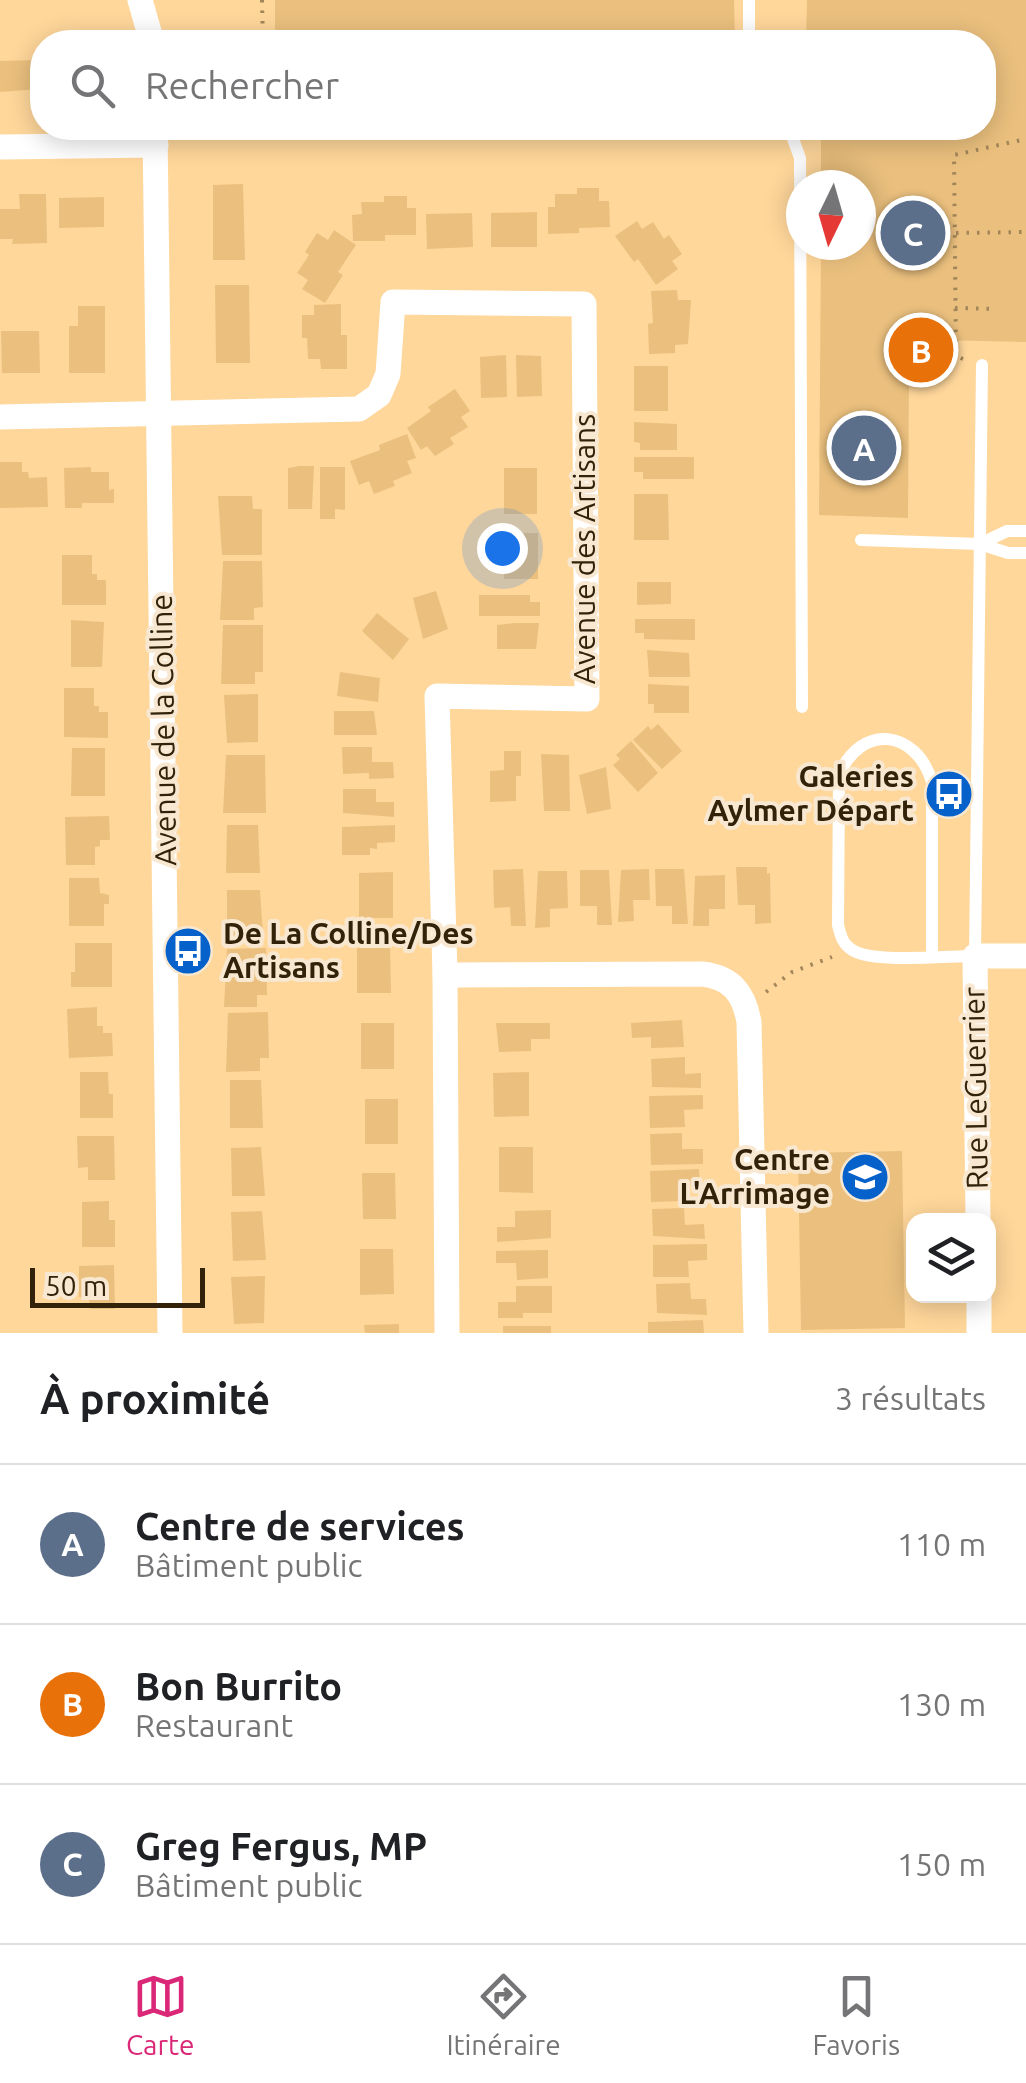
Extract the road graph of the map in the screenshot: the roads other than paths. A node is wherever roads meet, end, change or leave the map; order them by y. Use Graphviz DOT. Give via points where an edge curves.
graph roads {
  1 [pos="140,0"];
  2 [pos="749,0"];
  3 [pos="149,30"];
  4 [pos="750,30"];
  5 [pos="99,140"];
  6 [pos="156,140"];
  7 [pos="793,140"];
  8 [pos="0,147"];
  9 [pos="982,365"];
  10 [pos="160,415"];
  11 [pos="0,418"];
  12 [pos="1026,531"];
  13 [pos="860,540"];
  14 [pos="980,544"];
  15 [pos="1026,553"];
  16 [pos="802,707"];
  17 [pos="932,956"];
  18 [pos="975,956"];
  19 [pos="1026,956"];
  20 [pos="446,975"];
  21 [pos="978,1213"];
  22 [pos="979,1303"];
  23 [pos="170,1333"];
  24 [pos="448,1333"];
  25 [pos="756,1333"];
  26 [pos="980,1333"];
  1 -- 3 [label="street"];
  2 -- 4 [label="lane"];
  5 -- 8 [label="street"];
  6 -- 10 [label="street, Avenue de la Colline"];
  7 -- 16 [label="lane" via="800,158"];
  9 -- 14 [label="lane"];
  10 -- 11 [label="street"];
  10 -- 20 [label="street, Avenue des Artisans" via="360,409 379,394 388,374 394,302 584,304 586,698 437,696"];
  10 -- 23 [label="street, Avenue de la Colline"];
  12 -- 14 [label="lane" via="1007,531"];
  13 -- 14 [label="lane"];
  14 -- 15 [label="lane"];
  14 -- 18 [label="lane"];
  17 -- 17 [label="lane" via="870,956 852,950 838,925 838,775 860,747 888,739 918,751 932,782"];
  17 -- 18 [label="lane"];
  18 -- 19 [label="street, Rue LeGuerrier"];
  18 -- 21 [label="street, Rue LeGuerrier"];
  20 -- 24 [label="street, Avenue des Artisans"];
  20 -- 25 [label="street" via="702,974 734,986 746,1007"];
  22 -- 26 [label="street"];
}
